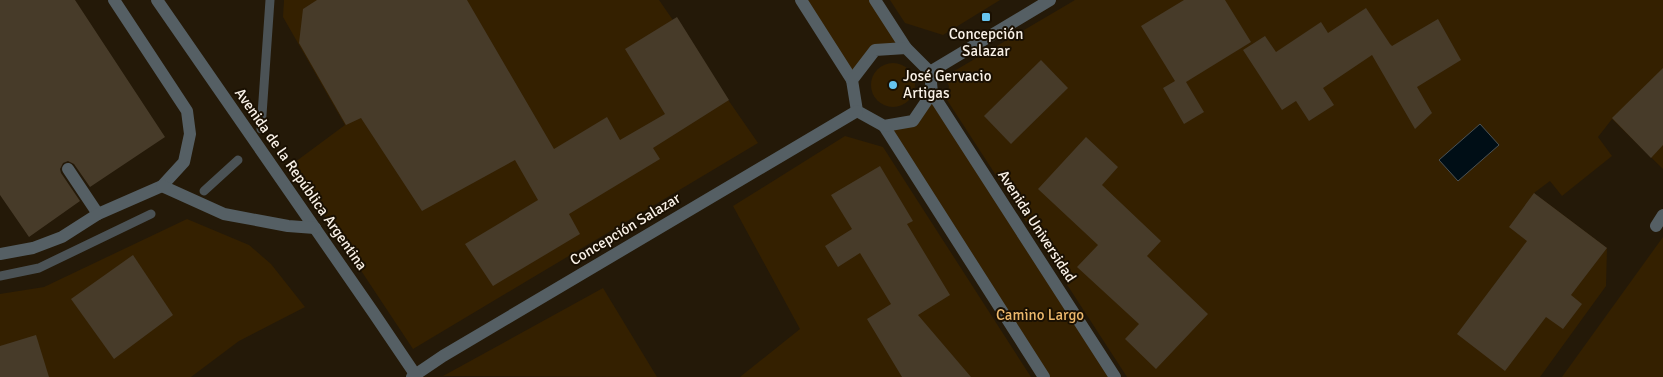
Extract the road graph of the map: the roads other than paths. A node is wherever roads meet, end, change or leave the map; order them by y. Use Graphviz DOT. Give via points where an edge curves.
graph roads {
  1 [pos="114,0"];
  2 [pos="157,0"];
  3 [pos="801,0"];
  4 [pos="875,0"];
  5 [pos="1050,0"];
  6 [pos="906,48"];
  7 [pos="930,72"];
  8 [pos="852,80"];
  9 [pos="932,93"];
  10 [pos="856,111"];
  11 [pos="884,126"];
  12 [pos="68,169"];
  13 [pos="162,186"];
  14 [pos="98,214"];
  15 [pos="315,228"];
  16 [pos="0,254"];
  17 [pos="415,376"];
  18 [pos="1044,377"];
  19 [pos="1115,377"];
  1 -- 13 [label="street" via="187,111 190,134 184,162"];
  2 -- 15 [label="street, Avenida de la República Argentina"];
  3 -- 8 [label="street"];
  4 -- 6 [label="street"];
  5 -- 7 [label="street"];
  6 -- 7 [label="street"];
  6 -- 8 [label="street" via="875,50"];
  7 -- 9 [label="street"];
  8 -- 10 [label="street"];
  9 -- 11 [label="street" via="913,121"];
  9 -- 19 [label="street, Avenida Universidad"];
  10 -- 11 [label="street"];
  10 -- 17 [label="street, Concepción Salazar" via="460,346"];
  11 -- 18 [label="street"];
  12 -- 14 [label="street"];
  13 -- 14 [label="street"];
  13 -- 15 [label="street" via="224,214"];
  14 -- 16 [label="street" via="62,237 33,248"];
  15 -- 17 [label="street, Avenida de la República Argentina"];
}
